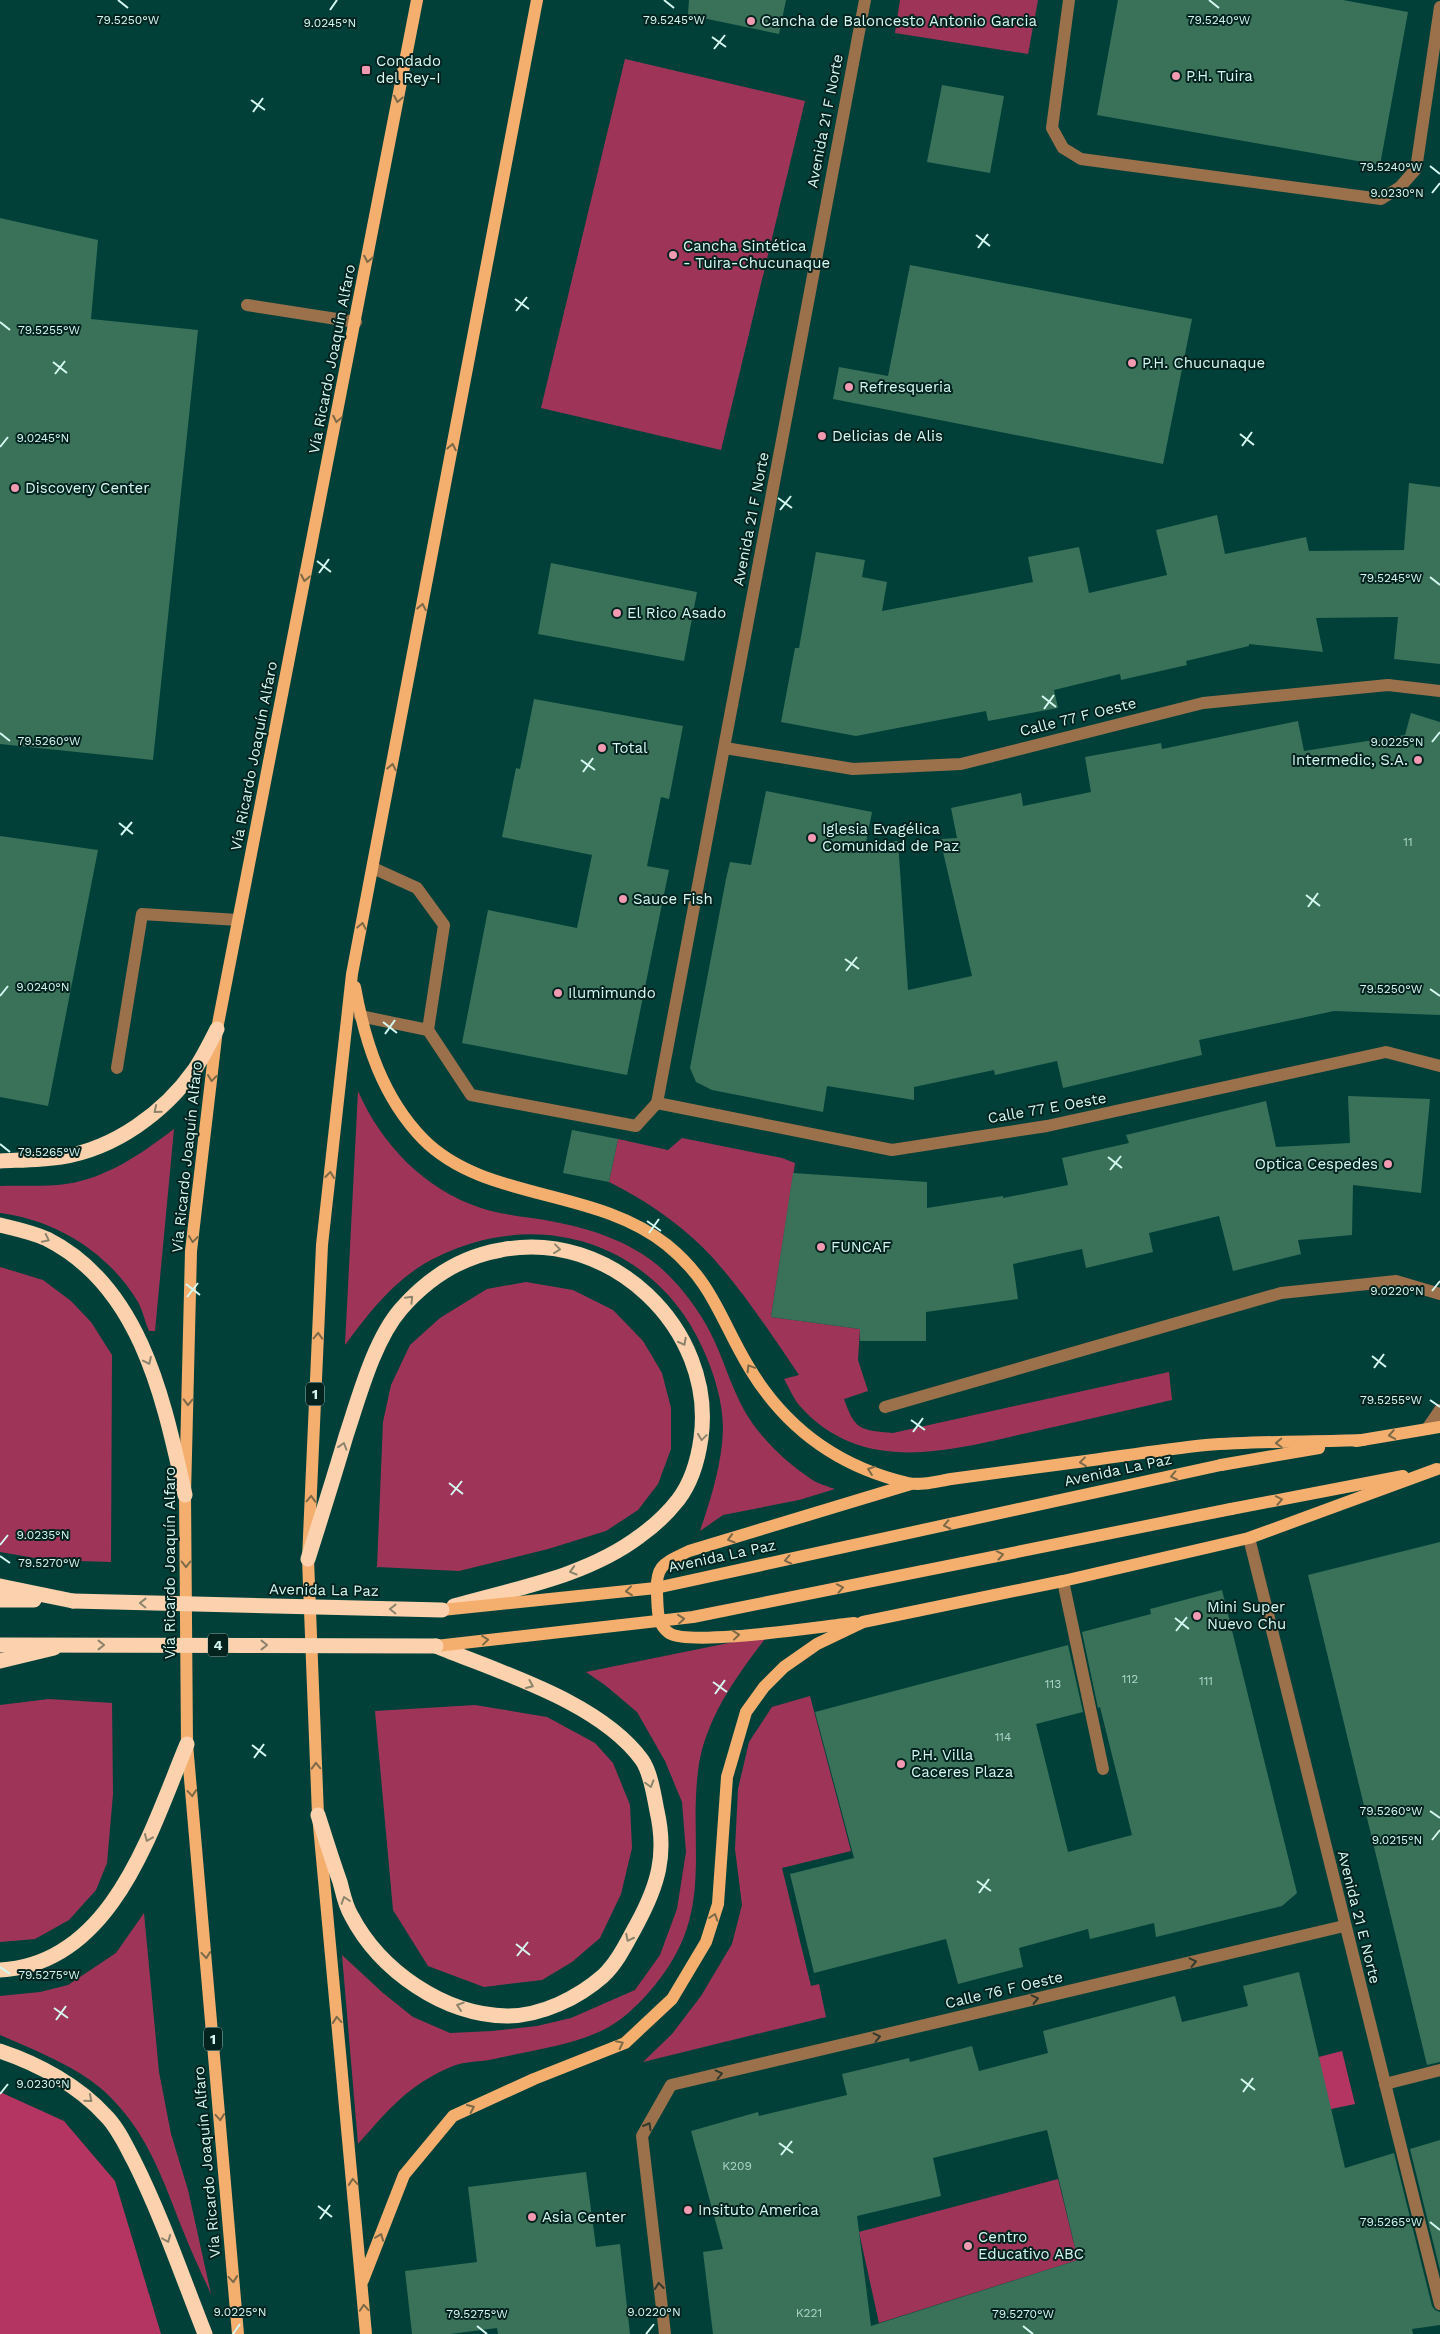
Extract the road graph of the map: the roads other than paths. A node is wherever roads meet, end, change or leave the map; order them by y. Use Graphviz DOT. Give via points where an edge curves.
graph roads {
  1 [pos="417,0"];
  2 [pos="538,0"];
  3 [pos="865,0"];
  4 [pos="1069,0"];
  5 [pos="1439,0"];
  6 [pos="1440,6"];
  7 [pos="247,305"];
  8 [pos="356,322"];
  9 [pos="1440,691"];
  10 [pos="725,748"];
  11 [pos="373,868"];
  12 [pos="238,920"];
  13 [pos="352,974"];
  14 [pos="360,1016"];
  15 [pos="217,1029"];
  16 [pos="428,1030"];
  17 [pos="1440,1066"];
  18 [pos="117,1068"];
  19 [pos="656,1103"];
  20 [pos="0,1161"];
  21 [pos="0,1225"];
  22 [pos="1440,1294"];
  23 [pos="885,1407"];
  24 [pos="1440,1410"];
  25 [pos="1434,1428"];
  26 [pos="1363,1440"];
  27 [pos="1438,1469"];
  28 [pos="911,1484"];
  29 [pos="186,1496"];
  30 [pos="1249,1538"];
  31 [pos="308,1559"];
  32 [pos="1063,1581"];
  33 [pos="0,1586"];
  34 [pos="0,1600"];
  35 [pos="73,1601"];
  36 [pos="442,1610"];
  37 [pos="863,1622"];
  38 [pos="0,1645"];
  39 [pos="66,1645"];
  40 [pos="436,1646"];
  41 [pos="0,1661"];
  42 [pos="187,1744"];
  43 [pos="1103,1769"];
  44 [pos="318,1815"];
  45 [pos="1344,1926"];
  46 [pos="0,1970"];
  47 [pos="0,2051"];
  48 [pos="1440,2070"];
  49 [pos="1385,2084"];
  50 [pos="362,2283"];
  51 [pos="1440,2304"];
  52 [pos="205,2334"];
  53 [pos="238,2334"];
  54 [pos="366,2334"];
  55 [pos="665,2334"];
  1 -- 8 [label="main road, Vía Ricardo Joaquín Alfaro, one-way"];
  11 -- 2 [label="main road, one-way"];
  3 -- 10 [label="street, Avenida 21 F Norte"];
  4 -- 6 [label="street" via="1052,128 1063,148 1081,159 1381,199 1400,187 1416,169"];
  5 -- 6 [label="street"];
  7 -- 8 [label="street"];
  8 -- 12 [label="main road, Vía Ricardo Joaquín Alfaro, one-way"];
  9 -- 10 [label="street, Calle 77 F Oeste" via="1388,685 1203,702 961,764 853,769"];
  10 -- 19 [label="street, Avenida 21 F Norte"];
  13 -- 11 [label="main road, one-way"];
  11 -- 16 [label="street" via="417,888 444,924"];
  12 -- 15 [label="main road, Vía Ricardo Joaquín Alfaro"];
  12 -- 18 [label="street" via="142,914"];
  13 -- 14 [label="main road"];
  31 -- 13 [label="main road, 1, one-way" via="322,1244"];
  14 -- 16 [label="street"];
  28 -- 14 [label="main road, one-way" via="837,1456 813,1442 788,1420 749,1368 708,1289 688,1263 666,1244 640,1226 586,1204 468,1171 424,1140 394,1101 369,1048"];
  15 -- 20 [label="highway, one-way" via="196,1068 182,1086 140,1124 78,1153"];
  15 -- 29 [label="main road, Vía Ricardo Joaquín Alfaro / 1, one-way" via="191,1251"];
  16 -- 19 [label="street" via="470,1095 636,1126"];
  17 -- 19 [label="street, Calle 77 E Oeste" via="1386,1052 1047,1126 892,1150"];
  21 -- 29 [label="highway, one-way" via="33,1233 69,1252 90,1269 122,1307 152,1369"];
  22 -- 23 [label="street" via="1396,1281 1281,1293"];
  24 -- 25 [label="street"];
  25 -- 26 [label="main road, Avenida La Paz, one-way"];
  26 -- 28 [label="main road, one-way" via="1208,1445"];
  26 -- 36 [label="main road, Avenida La Paz, one-way, bridge" via="1222,1465 656,1588"];
  27 -- 30 [label="main road"];
  40 -- 27 [label="main road, 4, one-way, bridge" via="693,1618"];
  28 -- 37 [label="main road, one-way" via="689,1551 664,1563 656,1578 658,1621 669,1633 684,1638"];
  29 -- 42 [label="main road, Vía Ricardo Joaquín Alfaro / 1, one-way"];
  30 -- 32 [label="main road"];
  30 -- 45 [label="street, Avenida 21 E Norte"];
  31 -- 36 [label="highway, one-way, bridge" via="363,1383 399,1310 418,1290 437,1274 461,1262 484,1253 528,1246 568,1250 610,1266 630,1279 661,1308 692,1361 700,1388 703,1424 693,1473 680,1498 664,1516 641,1535 591,1566"];
  44 -- 31 [label="main road, 1, one-way"];
  32 -- 37 [label="main road"];
  32 -- 43 [label="street"];
  33 -- 35 [label="highway"];
  34 -- 35 [label="highway, Avenida La Paz"];
  36 -- 35 [label="highway, Avenida La Paz, one-way, bridge"];
  50 -- 37 [label="main road, one-way" via="404,2175 453,2116 534,2078 625,2043 672,1999 706,1942 718,1904 726,1777 746,1712 784,1667 817,1644"];
  38 -- 39 [label="highway, 4, bridge"];
  39 -- 40 [label="highway, 4, one-way, bridge"];
  39 -- 41 [label="highway, bridge"];
  40 -- 44 [label="highway, one-way" via="550,1693 607,1725 644,1762 662,1835 656,1884 624,1948 604,1975 554,2007 508,2016 463,2008 442,2000 393,1969 370,1945 350,1915"];
  42 -- 46 [label="highway, one-way" via="140,1855 108,1910 69,1947 50,1958"];
  42 -- 53 [label="main road, Vía Ricardo Joaquín Alfaro / 1, one-way"];
  50 -- 44 [label="main road, 1, one-way"];
  45 -- 49 [label="street, Avenida 21 E Norte"];
  55 -- 45 [label="street, Calle 76 F Oeste, one-way" via="642,2136 672,2085"];
  47 -- 52 [label="highway, one-way" via="65,2082 108,2117 146,2184"];
  48 -- 49 [label="street"];
  49 -- 51 [label="street, Avenida 21 E Norte"];
  54 -- 50 [label="main road, 1, one-way"];
}
